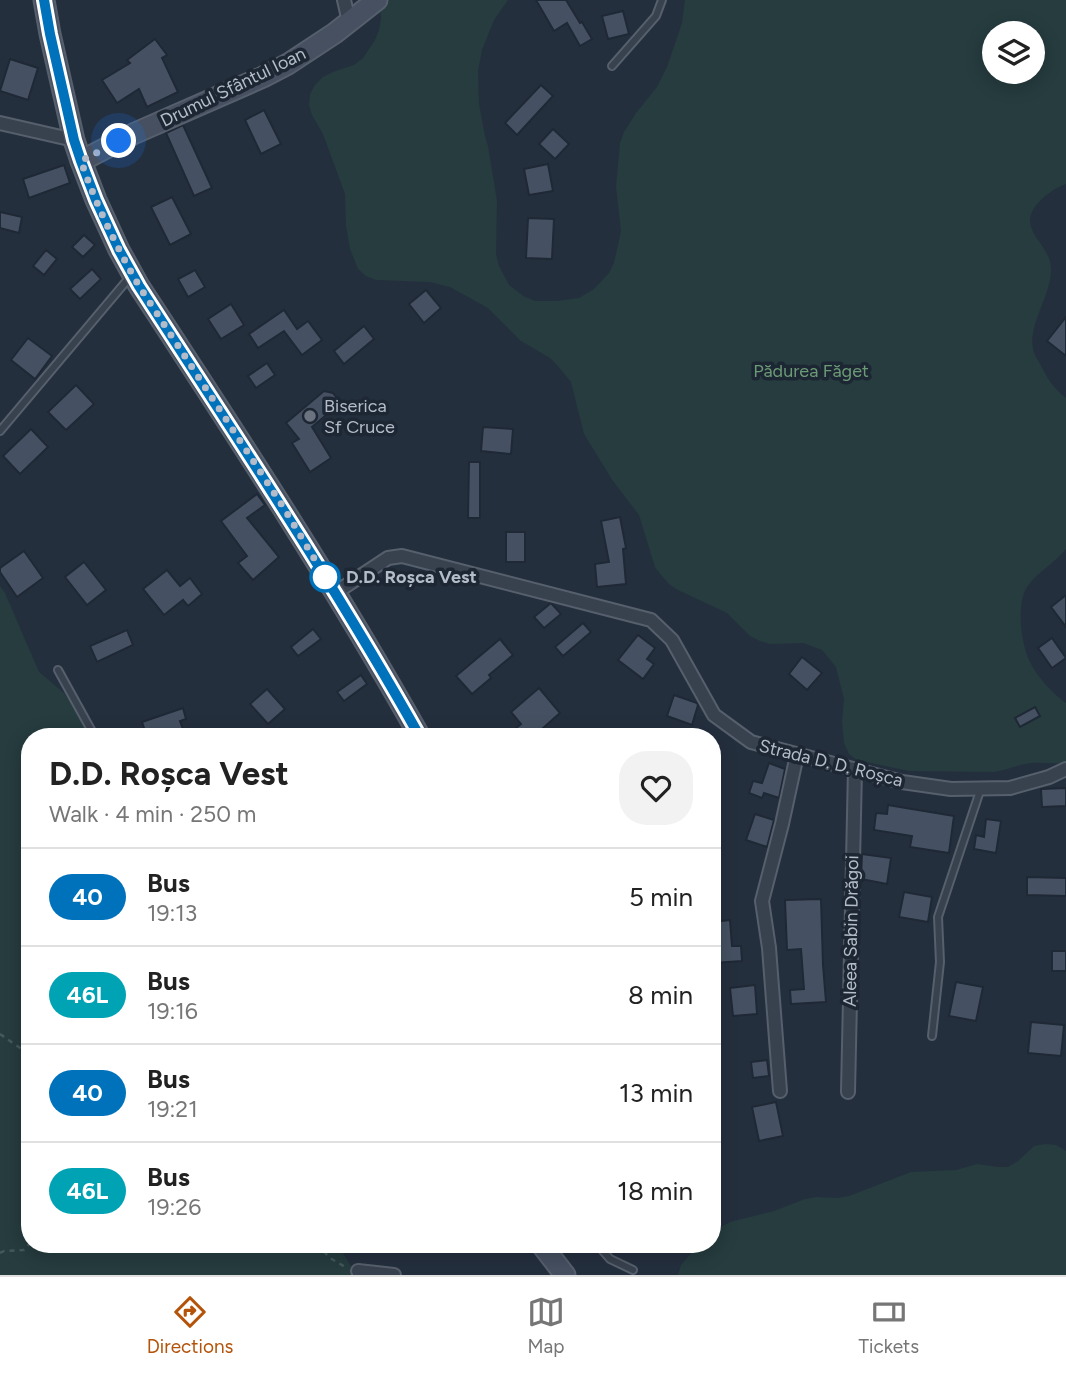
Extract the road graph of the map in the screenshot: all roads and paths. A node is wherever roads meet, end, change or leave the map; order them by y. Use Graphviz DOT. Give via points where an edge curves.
graph roads {
  1 [pos="44,0"];
  2 [pos="344,0"];
  3 [pos="377,0"];
  4 [pos="662,0"];
  5 [pos="349,22"];
  6 [pos="612,66"];
  7 [pos="0,122"];
  8 [pos="74,140"];
  9 [pos="81,161"];
  10 [pos="132,274"];
  11 [pos="0,431"];
  12 [pos="335,593"];
  13 [pos="58,670"];
  14 [pos="91,728"];
  15 [pos="415,728"];
  16 [pos="797,755"];
  17 [pos="855,769"];
  18 [pos="1066,769"];
  19 [pos="981,789"];
  20 [pos="0,1034"];
  21 [pos="932,1036"];
  22 [pos="21,1049"];
  23 [pos="780,1091"];
  24 [pos="848,1092"];
  25 [pos="21,1250"];
  26 [pos="0,1253"];
  27 [pos="325,1253"];
  28 [pos="548,1253"];
  29 [pos="605,1253"];
  30 [pos="633,1270"];
  31 [pos="358,1271"];
  32 [pos="394,1275"];
  33 [pos="565,1275"];
  1 -- 8 [label="main road"];
  2 -- 5 [label="street"];
  3 -- 5 [label="main road, Drumul Sfântul Ioan"];
  4 -- 6 [label="lane" via="656,16"];
  5 -- 9 [label="main road, Drumul Sfântul Ioan" via="263,77"];
  7 -- 8 [label="street"];
  8 -- 9 [label="main road"];
  9 -- 10 [label="main road"];
  10 -- 11 [label="lane"];
  10 -- 12 [label="main road"];
  12 -- 15 [label="main road"];
  12 -- 16 [label="street, Strada D. D. Roșca" via="388,558 402,556 651,620 672,640 714,715 751,742"];
  13 -- 14 [label="lane"];
  16 -- 17 [label="street, Strada D. D. Roșca"];
  16 -- 23 [label="street" via="762,901"];
  17 -- 19 [label="street, Strada D. D. Roșca" via="902,782"];
  17 -- 24 [label="street, Aleea Sabin Drăgoi"];
  18 -- 19 [label="street, Strada D. D. Roșca" via="1010,788"];
  19 -- 21 [label="lane" via="938,917 940,962"];
  20 -- 22 [label="path"];
  25 -- 26 [label="path"];
  27 -- 31 [label="path"];
  28 -- 33 [label="main road"];
  29 -- 30 [label="lane"];
  31 -- 32 [label="street"];
}
